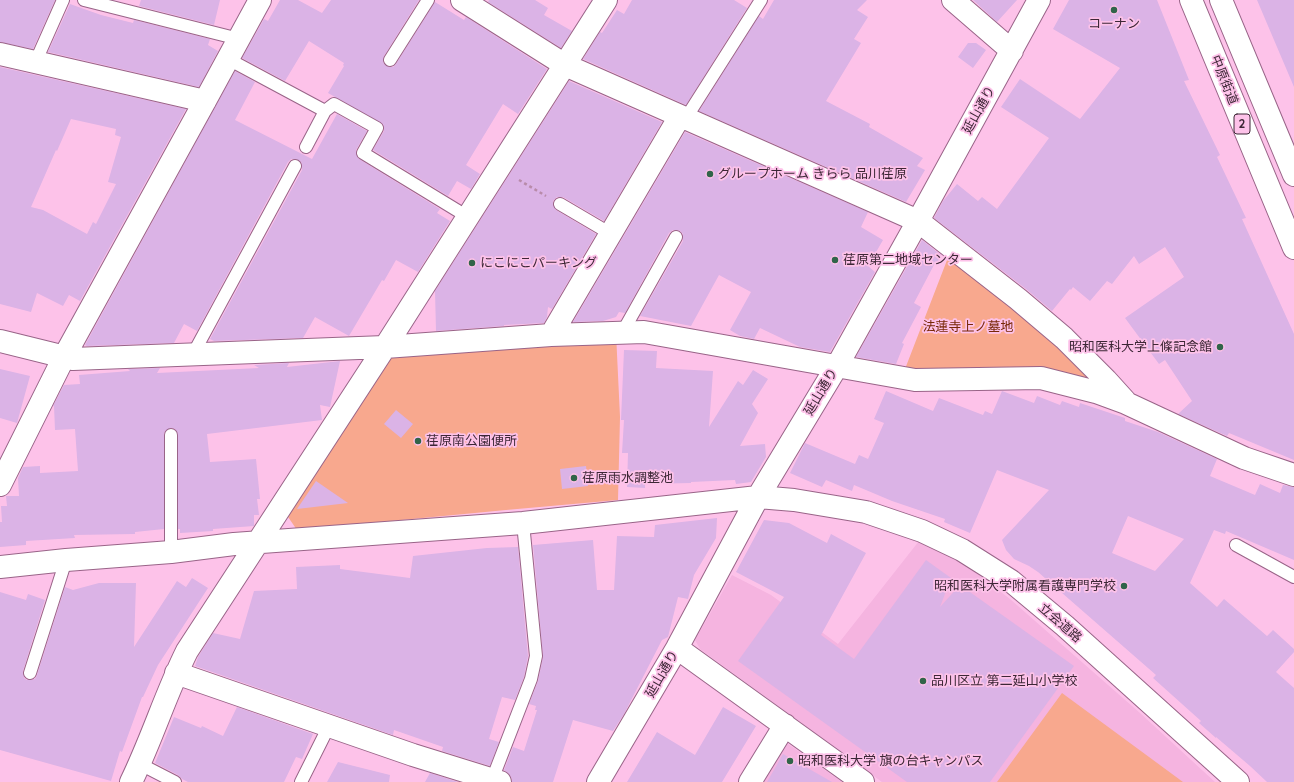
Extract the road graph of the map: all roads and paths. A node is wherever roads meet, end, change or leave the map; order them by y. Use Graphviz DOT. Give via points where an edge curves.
graph roads {
  1 [pos="63,0"];
  2 [pos="84,0"];
  3 [pos="260,0"];
  4 [pos="428,0"];
  5 [pos="462,0"];
  6 [pos="606,0"];
  7 [pos="953,0"];
  8 [pos="1039,0"];
  9 [pos="1191,0"];
  10 [pos="1221,0"];
  11 [pos="755,2"];
  12 [pos="239,39"];
  13 [pos="1012,51"];
  14 [pos="0,54"];
  15 [pos="228,59"];
  16 [pos="390,60"];
  17 [pos="34,63"];
  18 [pos="565,65"];
  19 [pos="205,101"];
  20 [pos="325,111"];
  21 [pos="683,117"];
  22 [pos="306,147"];
  23 [pos="295,166"];
  24 [pos="499,168"];
  25 [pos="1294,175"];
  26 [pos="560,204"];
  27 [pos="468,217"];
  28 [pos="918,221"];
  29 [pos="611,234"];
  30 [pos="676,237"];
  31 [pos="1294,248"];
  32 [pos="622,333"];
  33 [pos="551,335"];
  34 [pos="0,341"];
  35 [pos="385,347"];
  36 [pos="193,354"];
  37 [pos="64,356"];
  38 [pos="837,366"];
  39 [pos="1126,402"];
  40 [pos="171,435"];
  41 [pos="1294,475"];
  42 [pos="0,485"];
  43 [pos="758,497"];
  44 [pos="523,523"];
  45 [pos="257,542"];
  46 [pos="1236,545"];
  47 [pos="171,552"];
  48 [pos="66,560"];
  49 [pos="0,567"];
  50 [pos="1294,577"];
  51 [pos="677,648"];
  52 [pos="30,673"];
  53 [pos="176,673"];
  54 [pos="329,726"];
  55 [pos="785,726"];
  56 [pos="135,773"];
  57 [pos="496,781"];
  58 [pos="175,782"];
  59 [pos="301,782"];
  60 [pos="598,782"];
  61 [pos="750,782"];
  62 [pos="863,782"];
  63 [pos="1238,782"];
  1 -- 17 [label="lane"];
  2 -- 12 [label="lane"];
  3 -- 12 [label="street"];
  4 -- 16 [label="lane"];
  5 -- 18 [label="street"];
  6 -- 18 [label="street"];
  7 -- 13 [label="street"];
  8 -- 13 [label="street, 延山通り"];
  9 -- 31 [label="street, 中原街道 / 2"];
  10 -- 25 [label="street, 2"];
  11 -- 21 [label="lane"];
  12 -- 15 [label="street"];
  13 -- 28 [label="street, 延山通り"];
  14 -- 17 [label="street"];
  15 -- 19 [label="street"];
  15 -- 20 [label="lane"];
  17 -- 19 [label="street"];
  18 -- 21 [label="street"];
  18 -- 24 [label="street"];
  19 -- 37 [label="street"];
  20 -- 22 [label="lane"];
  20 -- 27 [label="lane" via="334,104 377,128 363,153"];
  21 -- 28 [label="street"];
  21 -- 29 [label="street"];
  23 -- 36 [label="lane"];
  24 -- 26 [label="path"];
  24 -- 27 [label="street"];
  26 -- 29 [label="lane"];
  27 -- 35 [label="street"];
  28 -- 38 [label="street, 延山通り"];
  28 -- 39 [label="street" via="1064,338"];
  29 -- 33 [label="street"];
  30 -- 32 [label="lane"];
  32 -- 33 [label="street"];
  32 -- 38 [label="street" via="644,332"];
  33 -- 35 [label="street"];
  34 -- 37 [label="street"];
  35 -- 36 [label="street"];
  35 -- 45 [label="street"];
  36 -- 37 [label="street" via="73,359"];
  37 -- 42 [label="street"];
  38 -- 39 [label="street" via="915,380 1041,378"];
  38 -- 43 [label="street, 延山通り"];
  39 -- 41 [label="street" via="1244,458"];
  40 -- 47 [label="lane"];
  43 -- 44 [label="street, 立会道路"];
  43 -- 51 [label="street, 延山通り"];
  43 -- 63 [label="street, 立会道路" via="866,512 922,531 962,550 1011,581 1065,626"];
  44 -- 45 [label="street, 立会道路"];
  44 -- 57 [label="lane" via="536,656 531,679"];
  45 -- 47 [label="street, 立会道路"];
  45 -- 53 [label="street" via="187,650"];
  46 -- 50 [label="lane"];
  47 -- 48 [label="street, 立会道路"];
  48 -- 49 [label="street, 立会道路"];
  48 -- 52 [label="lane"];
  51 -- 55 [label="street"];
  51 -- 60 [label="street, 延山通り"];
  53 -- 54 [label="street"];
  53 -- 56 [label="street"];
  54 -- 57 [label="street"];
  54 -- 59 [label="lane"];
  55 -- 61 [label="street"];
  55 -- 62 [label="street"];
  56 -- 58 [label="lane"];
}
